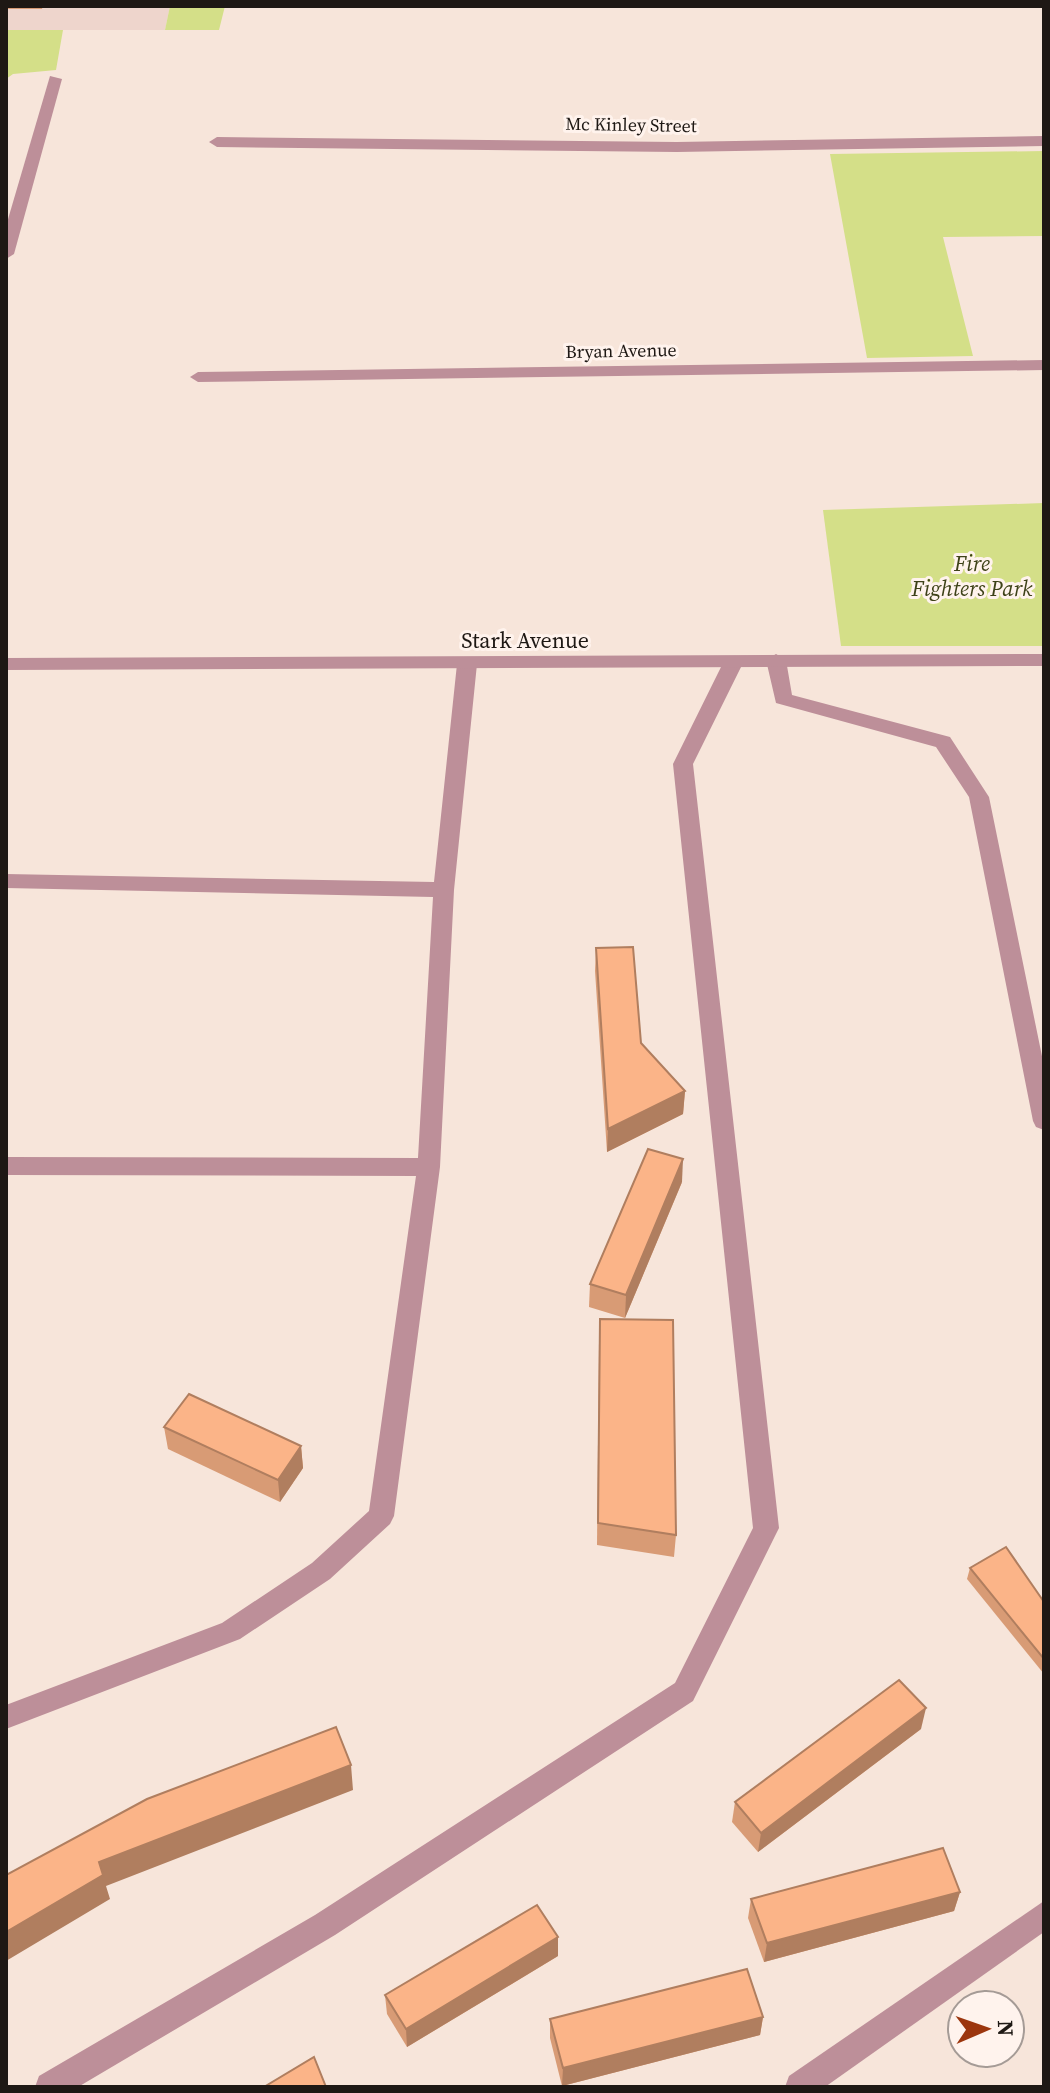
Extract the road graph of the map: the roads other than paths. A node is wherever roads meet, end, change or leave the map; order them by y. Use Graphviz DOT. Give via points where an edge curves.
graph roads {
  1 [pos="55,79"];
  2 [pos="1044,141"];
  3 [pos="217,142"];
  4 [pos="14,192"];
  5 [pos="6,254"];
  6 [pos="1044,365"];
  7 [pos="198,377"];
  8 [pos="776,660"];
  9 [pos="1044,660"];
  10 [pos="733,663"];
  11 [pos="6,664"];
  12 [pos="467,664"];
  13 [pos="6,881"];
  14 [pos="444,890"];
  15 [pos="1044,1121"];
  16 [pos="6,1166"];
  17 [pos="429,1167"];
  18 [pos="6,1717"];
  19 [pos="1044,1915"];
  20 [pos="50,2087"];
  21 [pos="800,2087"];
  1 -- 4 [label="street"];
  2 -- 3 [label="street, Mc Kinley Street" via="677,147"];
  4 -- 5 [label="street"];
  6 -- 7 [label="street, Bryan Avenue"];
  8 -- 9 [label="street, Stark Avenue"];
  8 -- 10 [label="street, Stark Avenue"];
  8 -- 15 [label="street" via="783,699 943,742 979,797"];
  10 -- 12 [label="street, Stark Avenue"];
  10 -- 20 [label="street" via="683,764 766,1528 684,1692 325,1925"];
  11 -- 12 [label="street, Stark Avenue"];
  12 -- 14 [label="street"];
  13 -- 14 [label="street"];
  14 -- 17 [label="street"];
  16 -- 17 [label="street"];
  17 -- 18 [label="street" via="381,1516 321,1571 231,1631"];
  19 -- 21 [label="street"];
}
